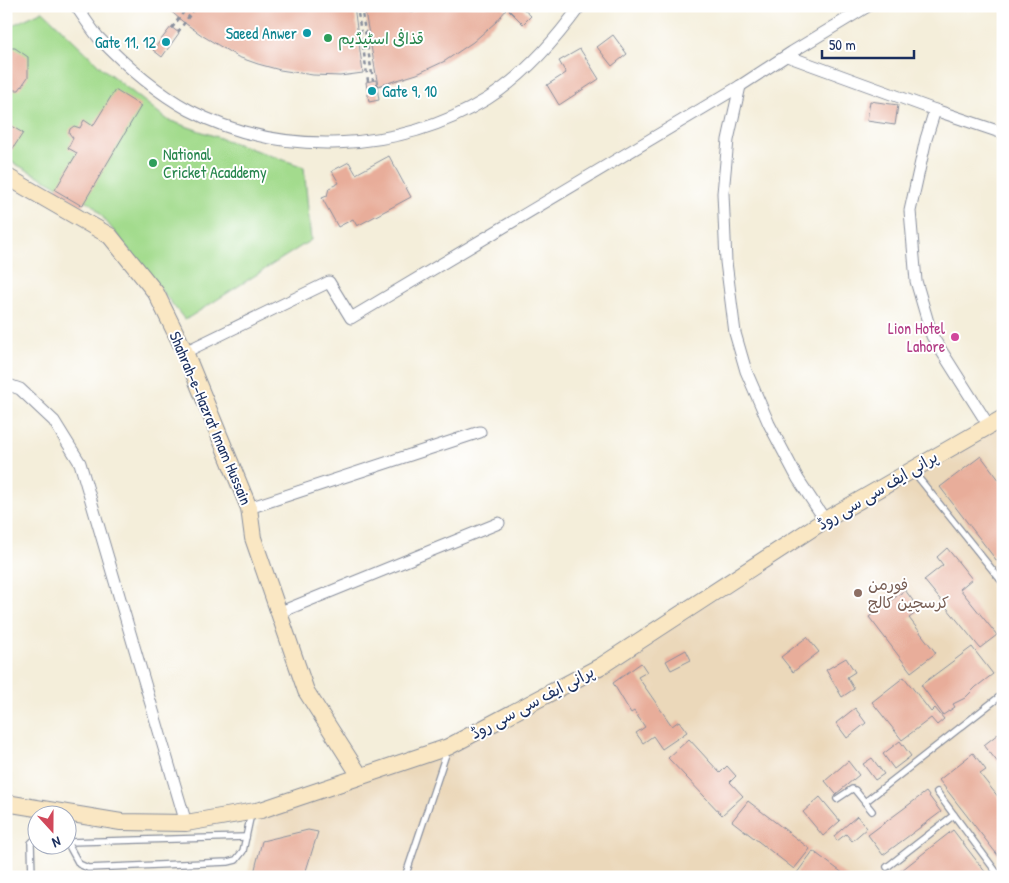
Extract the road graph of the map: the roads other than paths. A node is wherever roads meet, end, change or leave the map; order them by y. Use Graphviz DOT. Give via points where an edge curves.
graph roads {
  1 [pos="76,6"];
  2 [pos="580,6"];
  3 [pos="868,6"];
  4 [pos="787,56"];
  5 [pos="740,86"];
  6 [pos="935,110"];
  7 [pos="1003,133"];
  8 [pos="6,176"];
  9 [pos="185,352"];
  10 [pos="6,384"];
  11 [pos="996,422"];
  12 [pos="480,432"];
  13 [pos="911,469"];
  14 [pos="250,508"];
  15 [pos="825,520"];
  16 [pos="499,523"];
  17 [pos="1003,583"];
  18 [pos="278,614"];
  19 [pos="1003,694"];
  20 [pos="448,747"];
  21 [pos="360,776"];
  22 [pos="937,792"];
  23 [pos="837,799"];
  24 [pos="865,802"];
  25 [pos="6,803"];
  26 [pos="872,811"];
  27 [pos="251,812"];
  28 [pos="954,815"];
  29 [pos="186,823"];
  30 [pos="246,837"];
  31 [pos="78,843"];
  32 [pos="31,856"];
  33 [pos="75,856"];
  34 [pos="887,867"];
  35 [pos="32,877"];
  36 [pos="405,877"];
  37 [pos="1000,877"];
  1 -- 2 [label="street" via="98,36 136,72 189,110 232,128 272,138 325,143 399,135 486,99 538,57"];
  3 -- 4 [label="street"];
  4 -- 5 [label="street"];
  4 -- 6 [label="street"];
  5 -- 9 [label="street" via="351,318 329,282"];
  5 -- 15 [label="street" via="728,140 723,193 726,262 735,333 746,371 769,424 798,479"];
  6 -- 7 [label="street"];
  6 -- 11 [label="street" via="910,211 916,281 932,336"];
  8 -- 9 [label="street, Shahrah-e-Hazrat Imam Hussain" via="110,236 156,293"];
  9 -- 14 [label="street, Shahrah-e-Hazrat Imam Hussain"];
  10 -- 29 [label="street" via="20,389 54,421 80,463"];
  11 -- 13 [label="street, پرانی ایف سی سی روڈ"];
  12 -- 14 [label="street"];
  13 -- 15 [label="street, پرانی ایف سی سی روڈ"];
  13 -- 17 [label="lane"];
  14 -- 18 [label="street, Shahrah-e-Hazrat Imam Hussain" via="253,538"];
  15 -- 20 [label="street, پرانی ایف سی سی روڈ" via="601,666"];
  16 -- 18 [label="street"];
  18 -- 21 [label="street, Shahrah-e-Hazrat Imam Hussain" via="306,692"];
  19 -- 24 [label="lane"];
  20 -- 21 [label="street, پرانی ایف سی سی روڈ"];
  20 -- 36 [label="lane"];
  21 -- 27 [label="street, پرانی ایف سی سی روڈ"];
  22 -- 28 [label="lane"];
  23 -- 24 [label="lane" via="852,788"];
  24 -- 26 [label="lane"];
  25 -- 29 [label="street, پرانی ایف سی سی روڈ" via="121,822"];
  27 -- 29 [label="street, پرانی ایف سی سی روڈ"];
  27 -- 30 [label="lane"];
  28 -- 34 [label="lane"];
  28 -- 37 [label="lane"];
  30 -- 31 [label="lane"];
  30 -- 33 [label="lane" via="243,851 236,860 228,862 88,868 79,864"];
  32 -- 35 [label="lane"];
}
